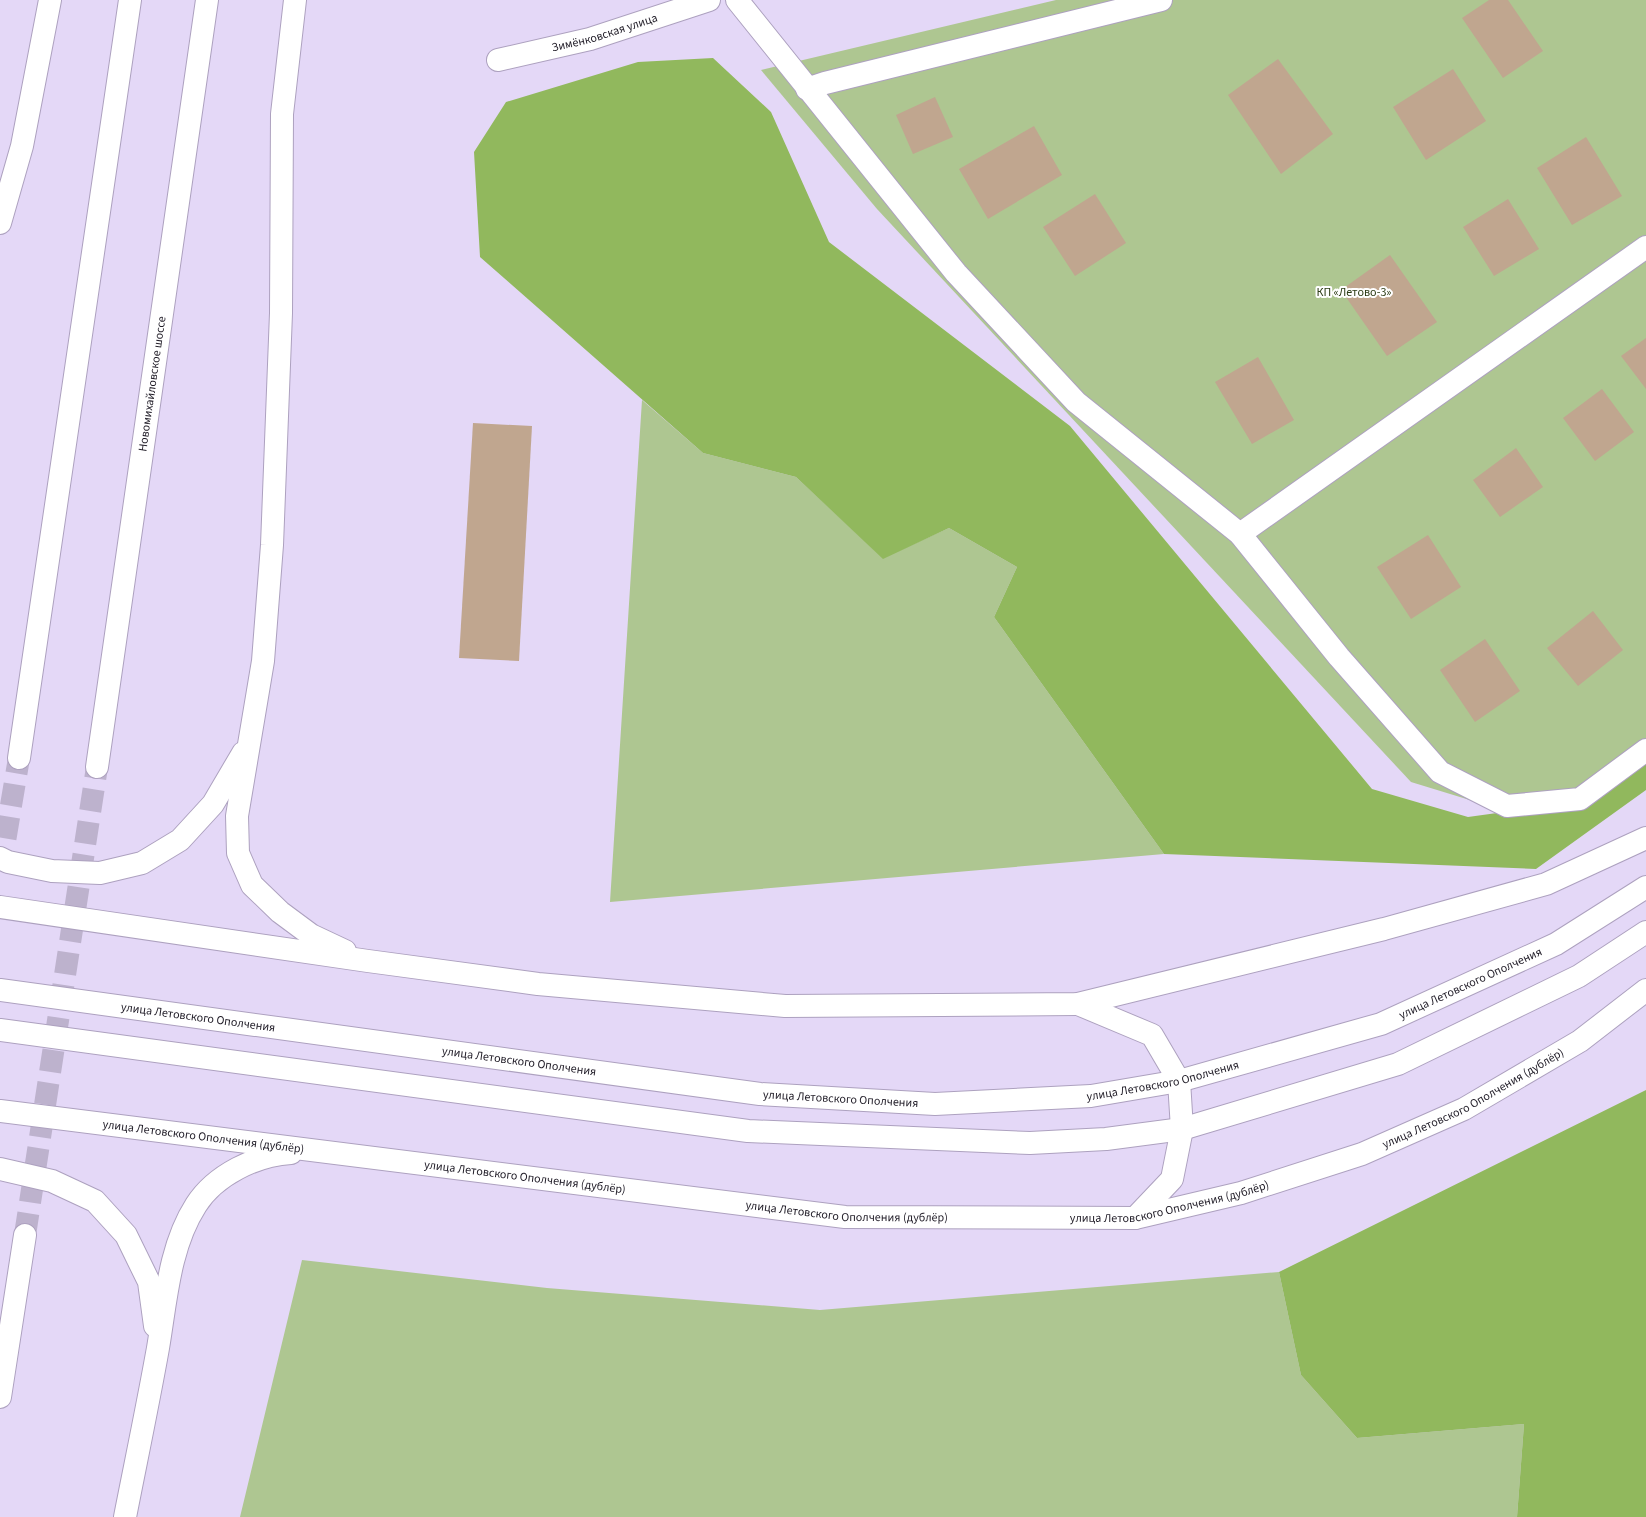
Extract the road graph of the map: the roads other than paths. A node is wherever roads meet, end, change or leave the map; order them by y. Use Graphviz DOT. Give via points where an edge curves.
graph roads {
  1 [pos="50,0"];
  2 [pos="130,0"];
  3 [pos="208,0"];
  4 [pos="295,0"];
  5 [pos="709,0"];
  6 [pos="737,0"];
  7 [pos="1161,0"];
  8 [pos="498,60"];
  9 [pos="807,89"];
  10 [pos="0,223"];
  11 [pos="1646,247"];
  12 [pos="1240,534"];
  13 [pos="248,743"];
  14 [pos="1646,750"];
  15 [pos="19,758"];
  16 [pos="97,768"];
  17 [pos="1646,838"];
  18 [pos="0,858"];
  19 [pos="1646,887"];
  20 [pos="0,907"];
  21 [pos="1646,932"];
  22 [pos="368,962"];
  23 [pos="0,990"];
  24 [pos="1646,990"];
  25 [pos="1078,1004"];
  26 [pos="0,1030"];
  27 [pos="1180,1081"];
  28 [pos="0,1111"];
  29 [pos="1182,1128"];
  30 [pos="322,1151"];
  31 [pos="0,1169"];
  32 [pos="1135,1218"];
  33 [pos="25,1235"];
  34 [pos="158,1349"];
  35 [pos="0,1396"];
  36 [pos="125,1517"];
  1 -- 10 [label="street" via="22,146"];
  2 -- 15 [label="street"];
  3 -- 16 [label="street, Новомихайловское шоссе"];
  4 -- 13 [label="street" via="282,114 281,313 272,545 264,662"];
  5 -- 8 [label="street, Зимёнковская улица" via="590,39"];
  6 -- 9 [label="street"];
  7 -- 9 [label="street"];
  9 -- 12 [label="street" via="956,272 1076,402"];
  11 -- 12 [label="street"];
  12 -- 14 [label="street" via="1339,657 1440,772 1507,806 1580,799"];
  13 -- 18 [label="street" via="213,804 180,840 142,863 100,873 52,871"];
  13 -- 22 [label="street" via="237,816 238,852 252,885 280,912 311,935"];
  17 -- 25 [label="street" via="1546,884 1384,928"];
  19 -- 27 [label="street, улица Летовского Ополчения" via="1556,944 1381,1024"];
  20 -- 22 [label="street"];
  21 -- 29 [label="street" via="1579,976 1398,1064"];
  22 -- 25 [label="street" via="538,984 785,1006"];
  23 -- 27 [label="street, улица Летовского Ополчения" via="760,1094 935,1104 1091,1096"];
  24 -- 32 [label="street, улица Летовского Ополчения (дублёр)" via="1580,1041 1464,1109 1362,1154 1241,1193"];
  25 -- 27 [label="street" via="1152,1035"];
  26 -- 29 [label="street" via="748,1131 1030,1143 1106,1139"];
  27 -- 29 [label="street"];
  28 -- 30 [label="street, улица Летовского Ополчения (дублёр)"];
  29 -- 32 [label="street" via="1172,1179"];
  30 -- 32 [label="street, улица Летовского Ополчения (дублёр)" via="845,1217"];
  30 -- 34 [label="street" via="279,1154 246,1164 217,1182 196,1205 183,1230 169,1278"];
  31 -- 34 [label="street" via="52,1181 95,1201 126,1236 149,1282"];
  33 -- 35 [label="street"];
  34 -- 36 [label="street"];
}
